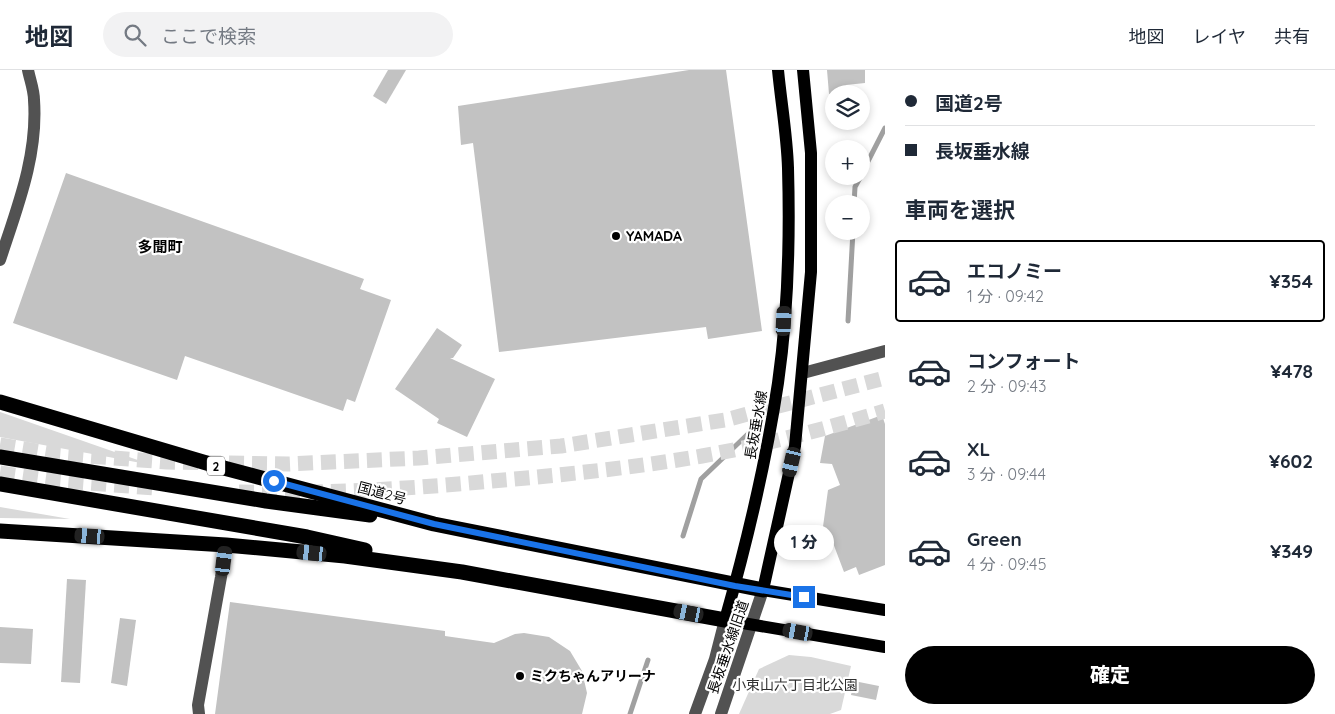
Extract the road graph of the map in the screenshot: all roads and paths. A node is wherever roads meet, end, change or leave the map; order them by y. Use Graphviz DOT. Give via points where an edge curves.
graph roads {
  1 [pos="28,70"];
  2 [pos="778,70"];
  3 [pos="803,70"];
  4 [pos="0,260"];
  5 [pos="885,352"];
  6 [pos="803,373"];
  7 [pos="0,402"];
  8 [pos="0,458"];
  9 [pos="0,484"];
  10 [pos="434,524"];
  11 [pos="0,531"];
  12 [pos="226,545"];
  13 [pos="462,572"];
  14 [pos="735,586"];
  15 [pos="762,590"];
  16 [pos="885,610"];
  17 [pos="725,620"];
  18 [pos="753,624"];
  19 [pos="885,647"];
  20 [pos="199,714"];
  21 [pos="695,714"];
  22 [pos="721,714"];
  1 -- 4 [label="street" via="34,99 30,167"];
  2 -- 14 [label="main road, 長坂垂水線" via="788,166 783,339 763,471"];
  3 -- 6 [label="main road" via="811,153 811,272"];
  5 -- 6 [label="street"];
  6 -- 15 [label="main road" via="795,446"];
  7 -- 10 [label="highway, 国道2号 / 2" via="220,467"];
  8 -- 10 [label="highway" via="266,501"];
  9 -- 13 [label="highway" via="307,537"];
  10 -- 14 [label="highway, 国道2号 / 2"];
  11 -- 12 [label="highway"];
  12 -- 13 [label="highway" via="345,556"];
  12 -- 20 [label="street"];
  13 -- 17 [label="highway"];
  14 -- 15 [label="highway, 国道2号 / 2"];
  14 -- 17 [label="main road, 長坂垂水線"];
  15 -- 16 [label="main road"];
  15 -- 18 [label="street, 長坂垂水線旧道"];
  17 -- 18 [label="main road"];
  17 -- 21 [label="street, 長坂垂水線旧道" via="716,659"];
  18 -- 19 [label="main road"];
  18 -- 22 [label="street, 長坂垂水線旧道"];
}
